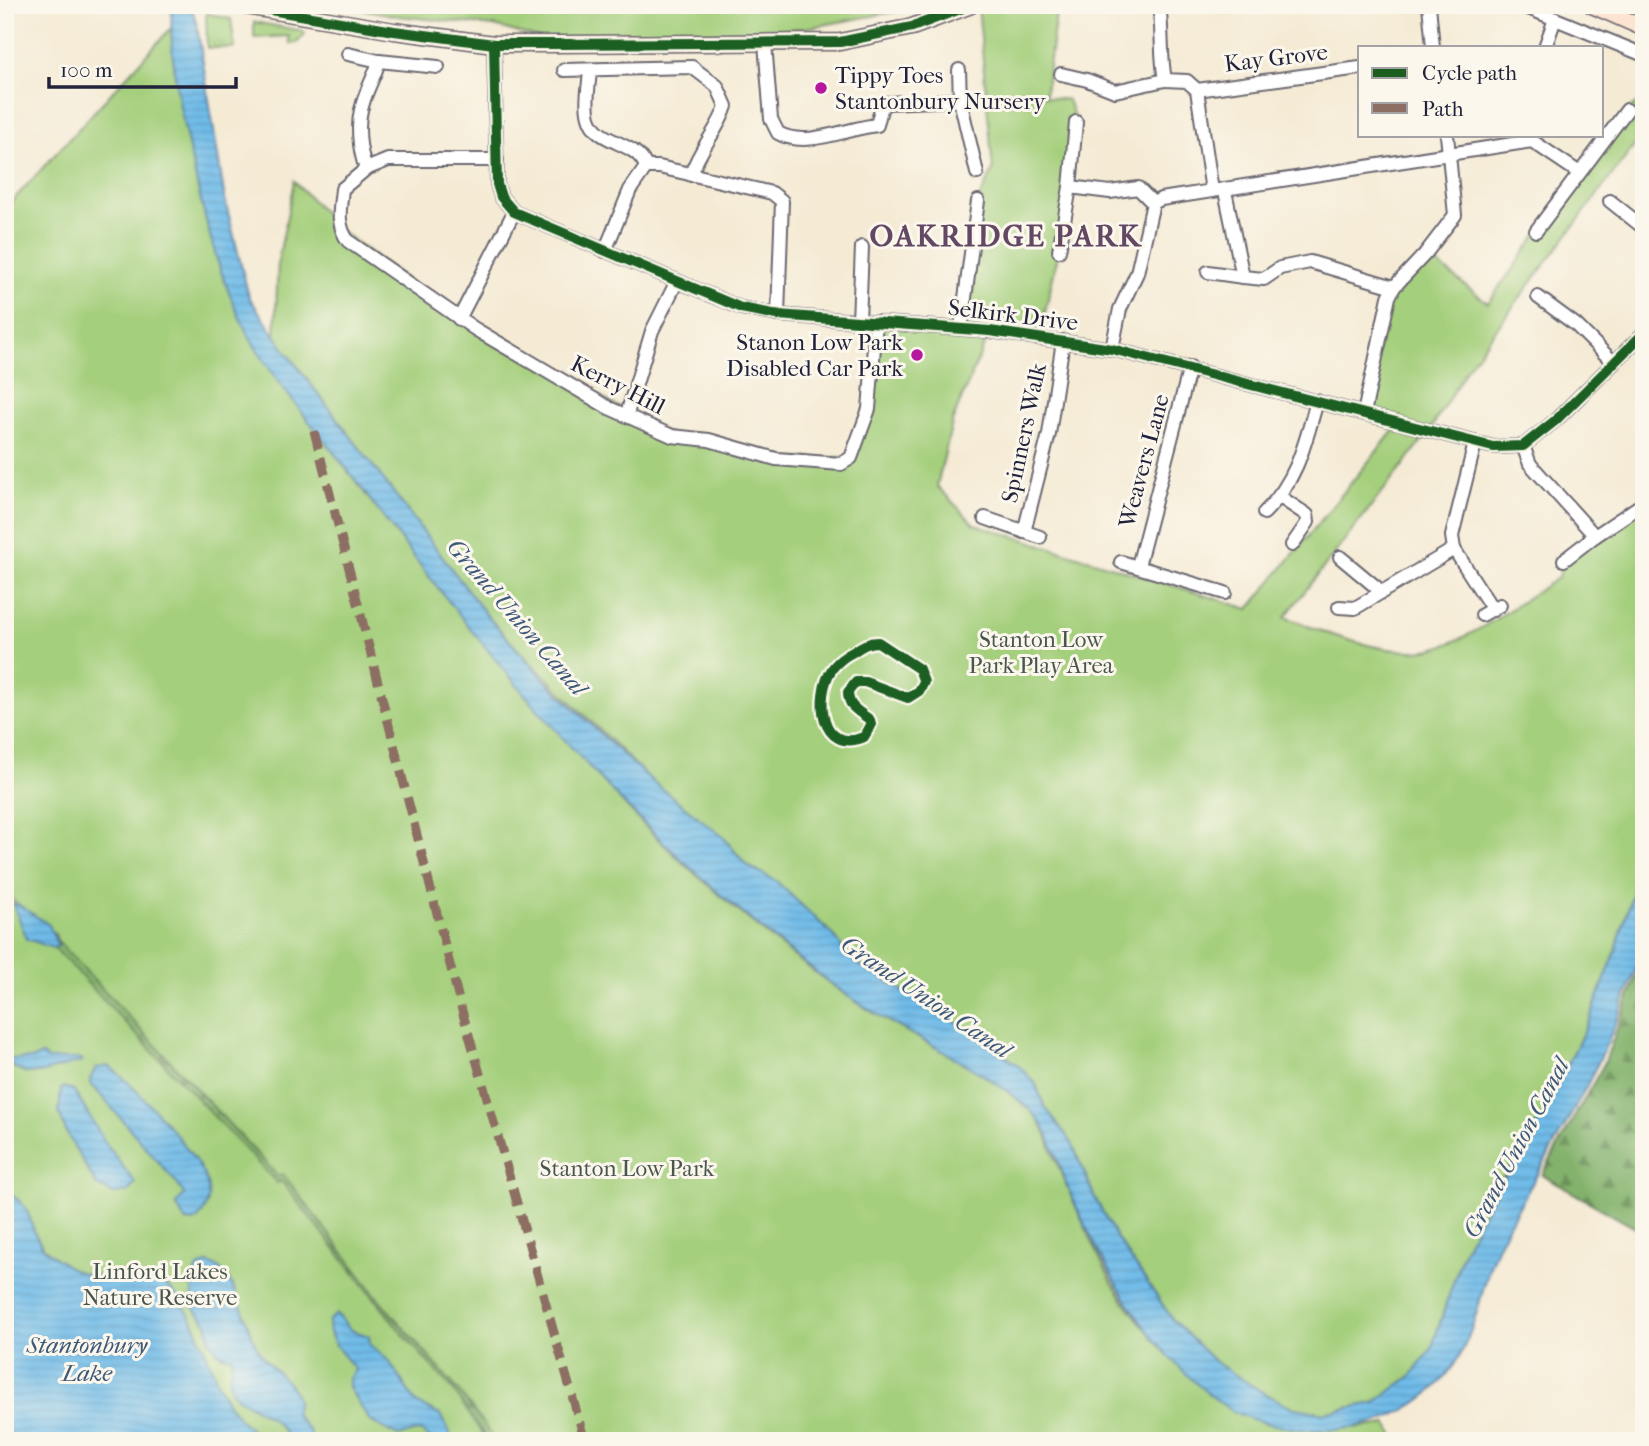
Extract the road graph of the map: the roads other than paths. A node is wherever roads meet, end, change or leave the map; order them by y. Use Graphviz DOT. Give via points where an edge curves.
graph roads {
  1 [pos="240,5"];
  2 [pos="971,5"];
  3 [pos="1159,5"];
  4 [pos="1429,5"];
  5 [pos="1521,5"];
  6 [pos="1592,5"];
  7 [pos="1555,19"];
  8 [pos="1644,28"];
  9 [pos="765,43"];
  10 [pos="494,44"];
  11 [pos="1433,46"];
  12 [pos="1545,46"];
  13 [pos="348,54"];
  14 [pos="1644,55"];
  15 [pos="379,61"];
  16 [pos="438,67"];
  17 [pos="1358,68"];
  18 [pos="564,70"];
  19 [pos="959,70"];
  20 [pos="590,71"];
  21 [pos="1061,74"];
  22 [pos="1165,80"];
  23 [pos="1196,90"];
  24 [pos="960,100"];
  25 [pos="1627,110"];
  26 [pos="1076,122"];
  27 [pos="1447,136"];
  28 [pos="1532,138"];
  29 [pos="1449,155"];
  30 [pos="497,160"];
  31 [pos="646,167"];
  32 [pos="366,169"];
  33 [pos="1578,172"];
  34 [pos="977,173"];
  35 [pos="691,175"];
  36 [pos="1070,187"];
  37 [pos="1219,191"];
  38 [pos="978,201"];
  39 [pos="1610,201"];
  40 [pos="1153,203"];
  41 [pos="514,212"];
  42 [pos="1644,228"];
  43 [pos="1536,231"];
  44 [pos="862,247"];
  45 [pos="605,251"];
  46 [pos="1059,251"];
  47 [pos="1208,272"];
  48 [pos="1243,277"];
  49 [pos="677,281"];
  50 [pos="1394,287"];
  51 [pos="1538,297"];
  52 [pos="778,315"];
  53 [pos="459,319"];
  54 [pos="859,321"];
  55 [pos="876,322"];
  56 [pos="961,328"];
  57 [pos="1643,337"];
  58 [pos="1063,341"];
  59 [pos="1112,349"];
  60 [pos="1613,362"];
  61 [pos="1190,367"];
  62 [pos="1317,401"];
  63 [pos="1364,413"];
  64 [pos="627,414"];
  65 [pos="1475,443"];
  66 [pos="1523,446"];
  67 [pos="1280,497"];
  68 [pos="1644,503"];
  69 [pos="1264,513"];
  70 [pos="985,518"];
  71 [pos="1024,532"];
  72 [pos="1595,536"];
  73 [pos="1040,537"];
  74 [pos="1292,545"];
  75 [pos="1454,549"];
  76 [pos="1339,557"];
  77 [pos="1564,560"];
  78 [pos="1121,562"];
  79 [pos="1138,566"];
  80 [pos="1382,592"];
  81 [pos="1225,593"];
  82 [pos="1339,607"];
  83 [pos="1491,610"];
  1 -- 10 [label="street"];
  2 -- 9 [label="street" via="912,27 840,42"];
  3 -- 22 [label="street" via="1159,53"];
  4 -- 11 [label="street"];
  5 -- 7 [label="street"];
  6 -- 8 [label="street"];
  7 -- 12 [label="street"];
  7 -- 14 [label="street"];
  9 -- 10 [label="street"];
  9 -- 24 [label="street" via="771,119 783,136 826,136 877,125 886,103"];
  10 -- 30 [label="street"];
  13 -- 15 [label="street"];
  15 -- 16 [label="street"];
  15 -- 32 [label="street" via="363,103 359,149"];
  17 -- 23 [label="street, Kay Grove"];
  18 -- 20 [label="street"];
  19 -- 24 [label="street"];
  20 -- 31 [label="street" via="588,115 592,124 600,134 636,152"];
  20 -- 35 [label="street" via="692,67 712,81 726,106"];
  21 -- 22 [label="street" via="1115,91"];
  22 -- 23 [label="street" via="1188,80"];
  23 -- 37 [label="street"];
  24 -- 34 [label="street"];
  25 -- 33 [label="street"];
  26 -- 36 [label="street"];
  27 -- 29 [label="street"];
  28 -- 29 [label="street"];
  28 -- 33 [label="street"];
  29 -- 37 [label="street"];
  29 -- 50 [label="street" via="1455,215"];
  30 -- 32 [label="street" via="388,160"];
  30 -- 41 [label="street" via="501,197"];
  31 -- 35 [label="street"];
  31 -- 45 [label="street" via="630,190"];
  32 -- 53 [label="street, Kerry Hill" via="342,189 341,231 348,241"];
  33 -- 43 [label="street"];
  35 -- 52 [label="street" via="772,193 782,201"];
  36 -- 40 [label="street" via="1111,192 1138,188"];
  36 -- 46 [label="street"];
  37 -- 40 [label="street"];
  37 -- 48 [label="street"];
  38 -- 56 [label="street, Selkirk Drive"];
  39 -- 42 [label="street"];
  40 -- 59 [label="street" via="1138,273 1120,309"];
  41 -- 45 [label="street, Selkirk Drive"];
  41 -- 53 [label="street"];
  44 -- 54 [label="street"];
  45 -- 49 [label="street, Selkirk Drive"];
  47 -- 48 [label="street"];
  48 -- 50 [label="street" via="1264,279 1280,268 1310,262"];
  49 -- 52 [label="street, Selkirk Drive" via="741,308"];
  49 -- 64 [label="street" via="652,331"];
  50 -- 63 [label="street"];
  51 -- 60 [label="street" via="1576,325"];
  52 -- 54 [label="street, Selkirk Drive"];
  53 -- 64 [label="street, Kerry Hill" via="609,408"];
  54 -- 55 [label="street, Selkirk Drive"];
  55 -- 56 [label="street, Selkirk Drive"];
  55 -- 64 [label="street, Kerry Hill" via="869,409 850,458 841,464 776,459 709,440 672,436"];
  56 -- 58 [label="street, Selkirk Drive"];
  57 -- 60 [label="street"];
  58 -- 59 [label="street, Selkirk Drive"];
  58 -- 71 [label="street, Spinners Walk" via="1049,434"];
  59 -- 61 [label="street, Selkirk Drive"];
  60 -- 66 [label="street" via="1556,420"];
  61 -- 62 [label="street, Selkirk Drive"];
  61 -- 79 [label="street, Weavers Lane"];
  62 -- 63 [label="street, Selkirk Drive"];
  62 -- 67 [label="street" via="1299,468"];
  63 -- 65 [label="street, Selkirk Drive"];
  65 -- 66 [label="street, Selkirk Drive"];
  65 -- 75 [label="street" via="1452,536"];
  66 -- 72 [label="street" via="1530,464"];
  67 -- 69 [label="street"];
  67 -- 74 [label="street" via="1307,515 1308,522"];
  68 -- 72 [label="street"];
  70 -- 71 [label="street, Spinners Walk"];
  71 -- 73 [label="street, Spinners Walk"];
  72 -- 77 [label="street"];
  75 -- 80 [label="street"];
  75 -- 83 [label="street"];
  76 -- 80 [label="street"];
  78 -- 79 [label="street"];
  79 -- 81 [label="street"];
  80 -- 82 [label="street" via="1355,608"];
}
